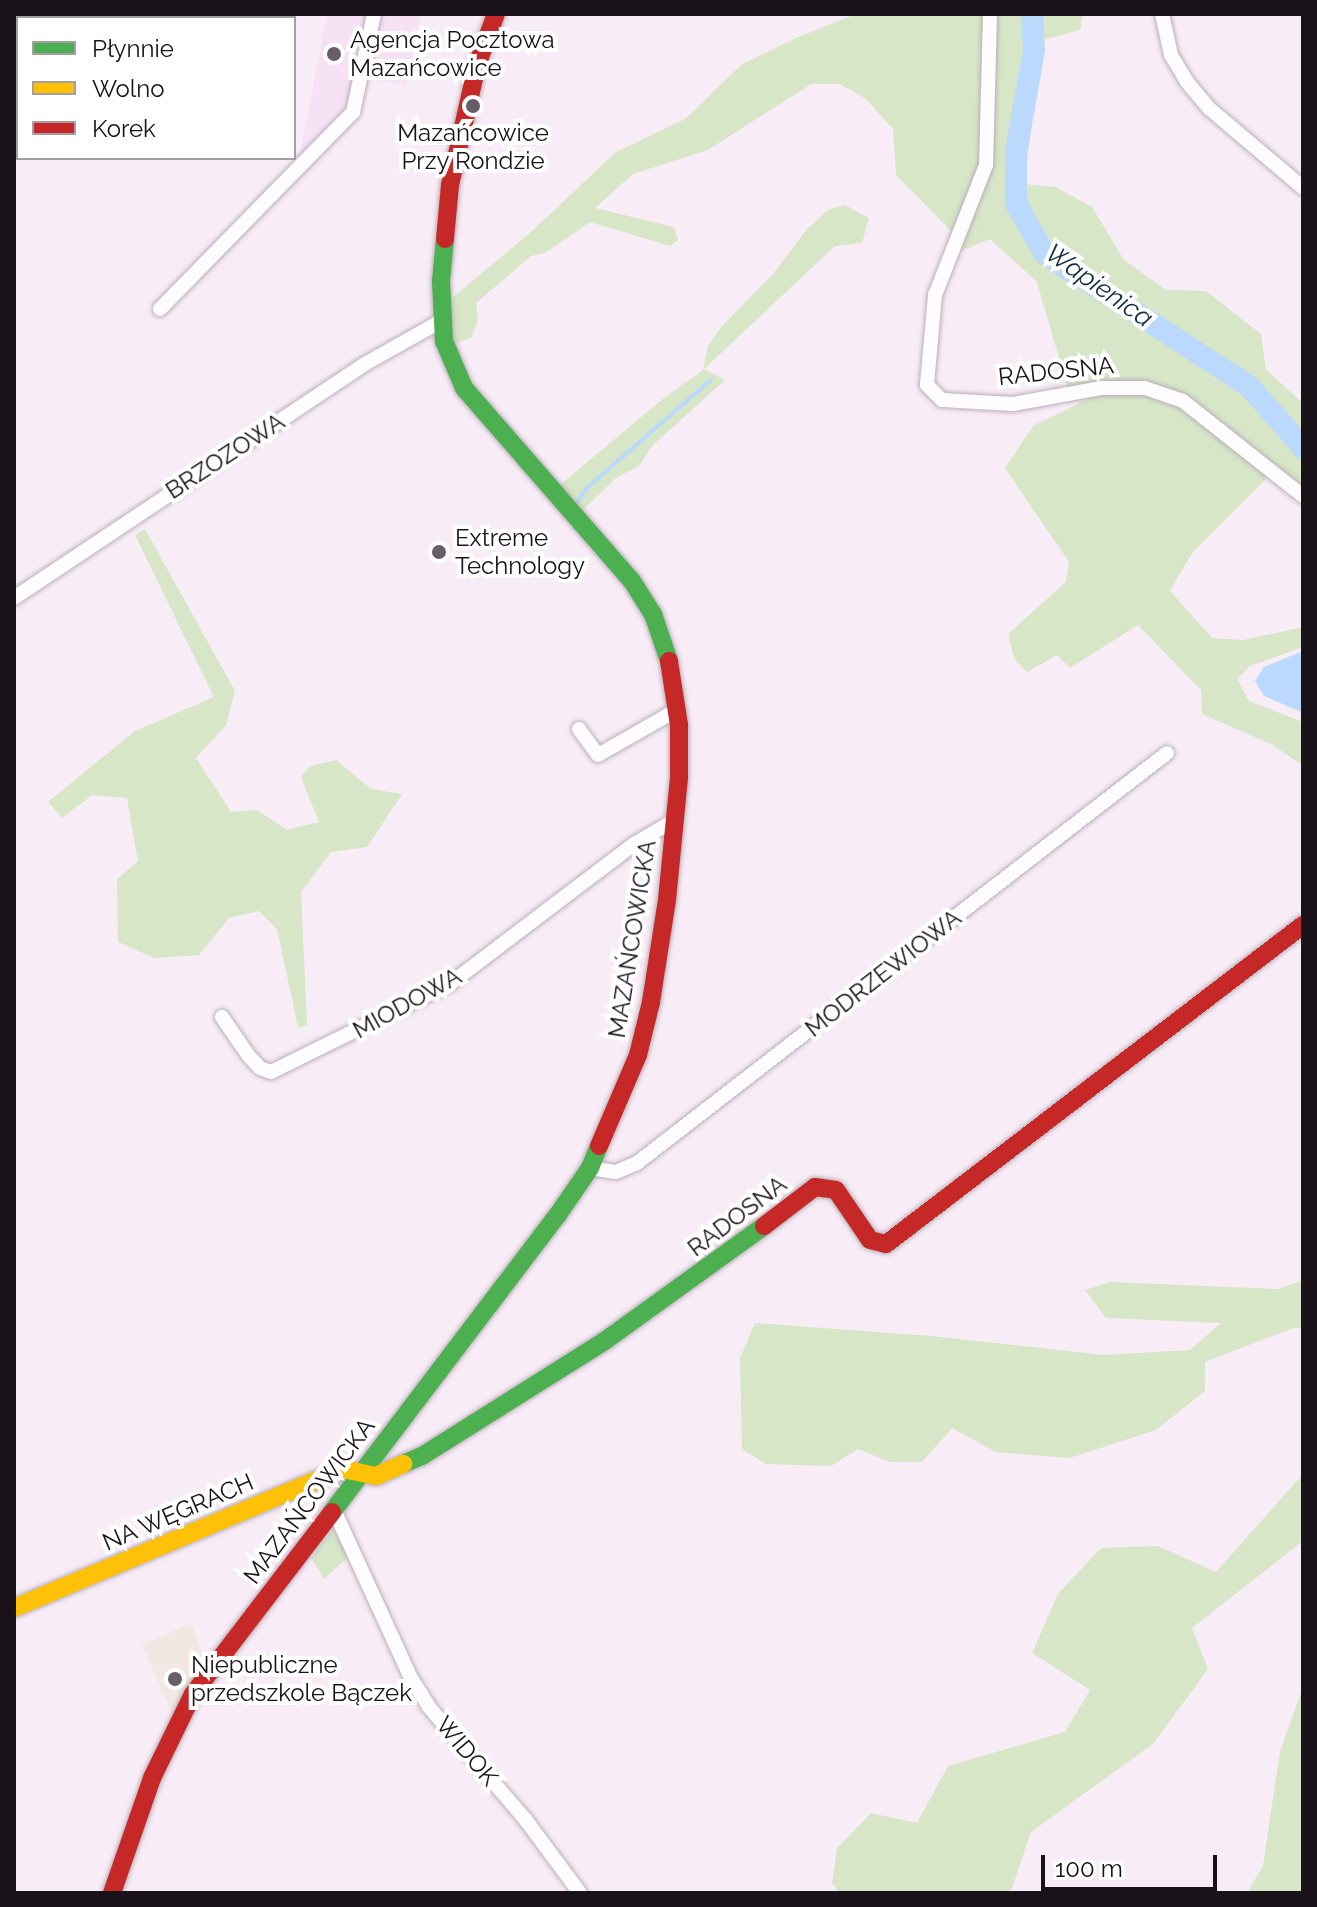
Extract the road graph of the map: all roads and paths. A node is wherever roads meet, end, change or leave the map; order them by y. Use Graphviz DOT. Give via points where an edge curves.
graph roads {
  1 [pos="374,14"];
  2 [pos="481,14"];
  3 [pos="496,14"];
  4 [pos="990,14"];
  5 [pos="1162,14"];
  6 [pos="477,65"];
  7 [pos="1303,188"];
  8 [pos="160,309"];
  9 [pos="441,321"];
  10 [pos="1303,496"];
  11 [pos="14,598"];
  12 [pos="677,710"];
  13 [pos="579,729"];
  14 [pos="1167,753"];
  15 [pos="675,820"];
  16 [pos="1303,925"];
  17 [pos="222,1017"];
  18 [pos="590,1168"];
  19 [pos="362,1472"];
  20 [pos="334,1510"];
  21 [pos="14,1608"];
  22 [pos="112,1893"];
  23 [pos="580,1893"];
  1 -- 8 [label="street" via="353,112"];
  2 -- 6 [label="street"];
  3 -- 6 [label="street, MAZAŃCOWICKA"];
  4 -- 10 [label="street, RADOSNA" via="986,165 935,295 927,385 942,400 1013,404 1101,388 1145,388 1183,401"];
  5 -- 7 [label="street" via="1171,55 1187,82 1210,109"];
  6 -- 9 [label="street, MAZAŃCOWICKA" via="450,185"];
  9 -- 11 [label="street, BRZOZOWA" via="363,365"];
  9 -- 12 [label="street, MAZAŃCOWICKA" via="464,388 609,552 653,614 672,672"];
  12 -- 13 [label="street" via="598,755"];
  12 -- 15 [label="street, MAZAŃCOWICKA"];
  14 -- 18 [label="street, MODRZEWIOWA" via="637,1163 616,1172"];
  15 -- 17 [label="street, MIODOWA" via="634,844 451,983 271,1072 248,1055"];
  15 -- 18 [label="street, MAZAŃCOWICKA" via="651,1002 638,1055"];
  16 -- 19 [label="street, RADOSNA" via="886,1244 870,1240 836,1190 815,1187 618,1332 422,1456 376,1476"];
  18 -- 19 [label="street, MAZAŃCOWICKA"];
  19 -- 20 [label="street, MAZAŃCOWICKA"];
  19 -- 21 [label="street, NA WĘGRACH" via="343,1469"];
  20 -- 22 [label="street, MAZAŃCOWICKA" via="193,1694 152,1778"];
  20 -- 23 [label="street, WIDOK" via="429,1707"];
}
